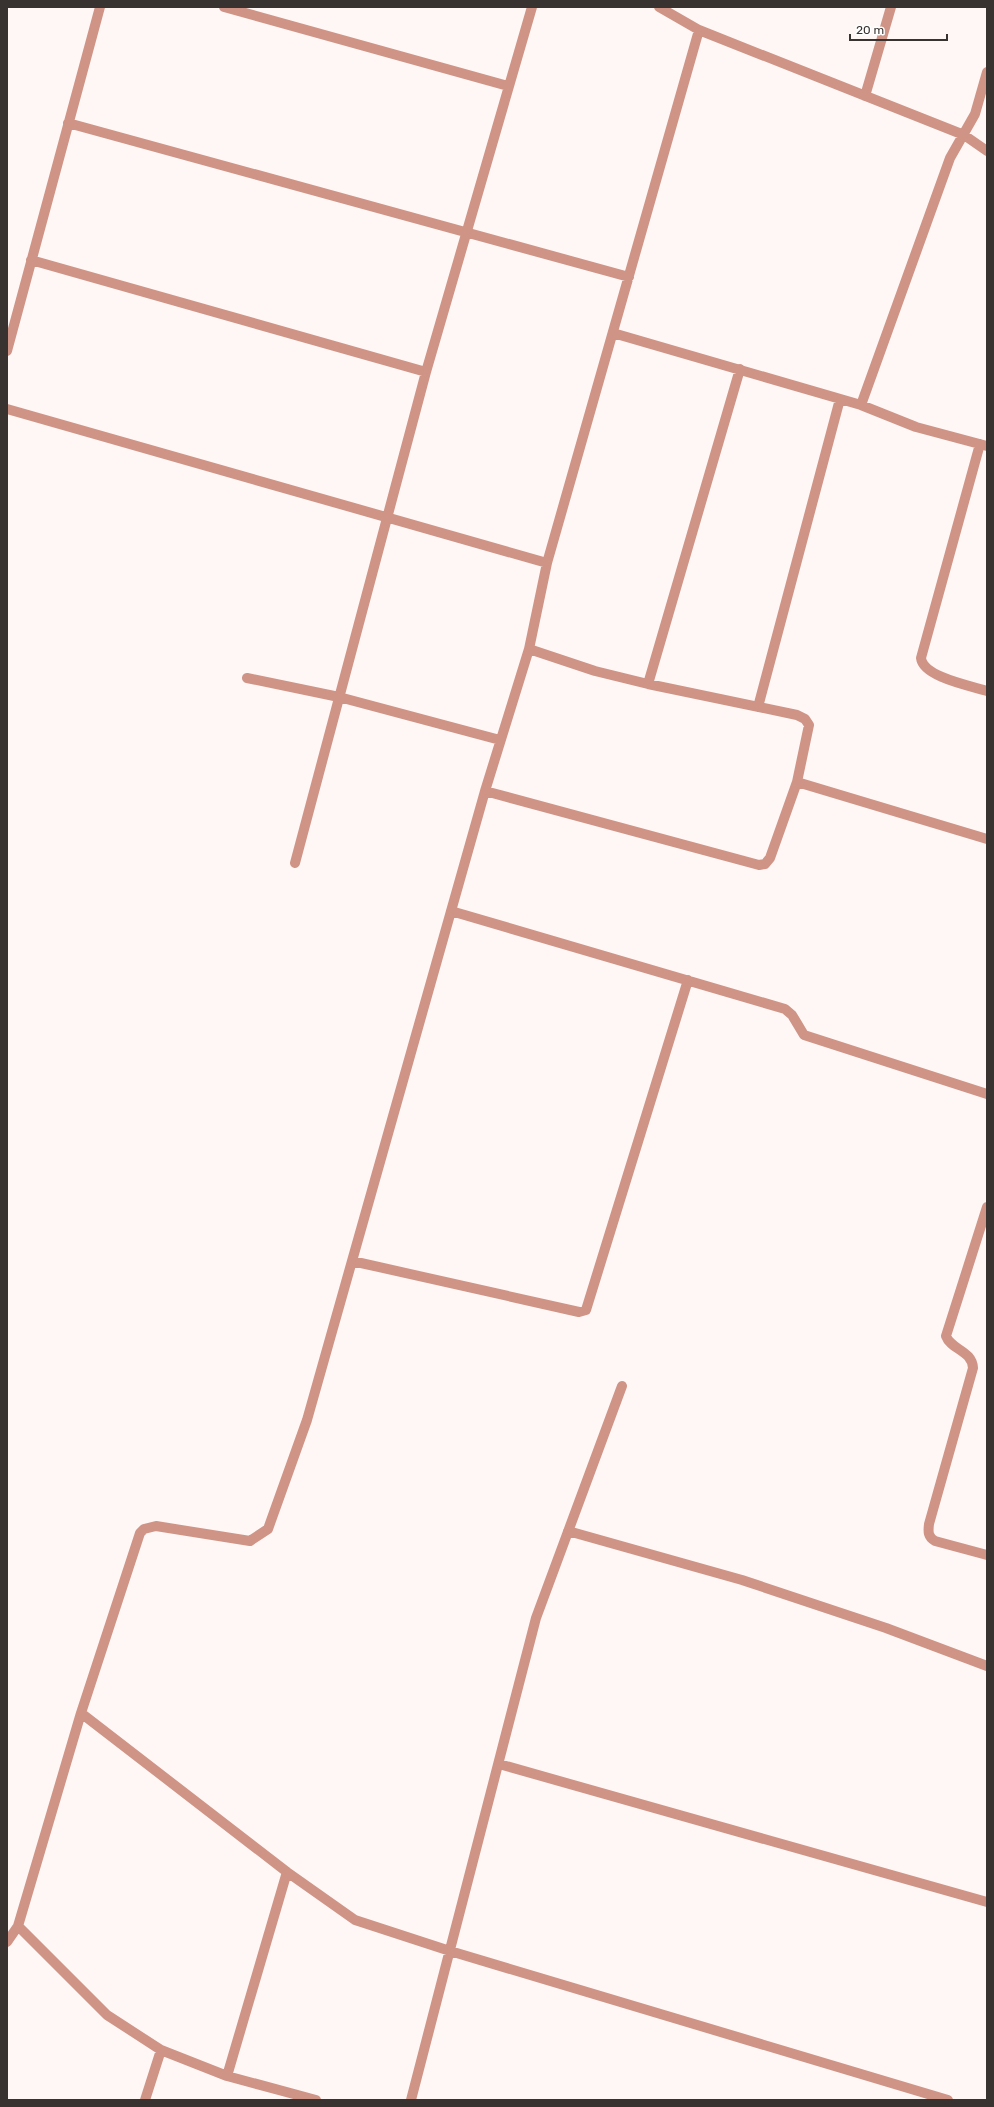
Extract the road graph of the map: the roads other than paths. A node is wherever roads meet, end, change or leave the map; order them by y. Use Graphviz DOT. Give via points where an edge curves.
graph roads {
  1 [pos="100,7"];
  2 [pos="224,7"];
  3 [pos="532,7"];
  4 [pos="659,7"];
  5 [pos="892,7"];
  6 [pos="699,30"];
  7 [pos="987,72"];
  8 [pos="508,86"];
  9 [pos="865,96"];
  10 [pos="68,124"];
  11 [pos="964,135"];
  12 [pos="987,150"];
  13 [pos="466,234"];
  14 [pos="31,260"];
  15 [pos="628,277"];
  16 [pos="613,333"];
  17 [pos="7,350"];
  18 [pos="740,369"];
  19 [pos="426,372"];
  20 [pos="840,399"];
  21 [pos="861,405"];
  22 [pos="7,410"];
  23 [pos="984,445"];
  24 [pos="387,517"];
  25 [pos="547,563"];
  26 [pos="529,649"];
  27 [pos="247,678"];
  28 [pos="648,684"];
  29 [pos="987,691"];
  30 [pos="340,697"];
  31 [pos="758,707"];
  32 [pos="500,740"];
  33 [pos="797,782"];
  34 [pos="485,791"];
  35 [pos="987,839"];
  36 [pos="295,863"];
  37 [pos="451,911"];
  38 [pos="688,980"];
  39 [pos="987,1094"];
  40 [pos="987,1207"];
  41 [pos="352,1261"];
  42 [pos="622,1386"];
  43 [pos="568,1531"];
  44 [pos="987,1555"];
  45 [pos="987,1666"];
  46 [pos="81,1712"];
  47 [pos="499,1764"];
  48 [pos="287,1872"];
  49 [pos="987,1902"];
  50 [pos="18,1926"];
  51 [pos="7,1942"];
  52 [pos="450,1951"];
  53 [pos="161,2050"];
  54 [pos="227,2076"];
  55 [pos="145,2100"];
  56 [pos="316,2100"];
  57 [pos="411,2100"];
  58 [pos="948,2100"];
  1 -- 10 [label="street"];
  2 -- 8 [label="street"];
  3 -- 8 [label="street"];
  4 -- 6 [label="street"];
  5 -- 9 [label="street"];
  6 -- 9 [label="street"];
  6 -- 15 [label="street"];
  7 -- 11 [label="street" via="975,114"];
  8 -- 13 [label="street"];
  9 -- 11 [label="street"];
  10 -- 13 [label="street"];
  10 -- 14 [label="street"];
  11 -- 12 [label="street"];
  11 -- 21 [label="street" via="950,158"];
  13 -- 15 [label="street"];
  13 -- 19 [label="street"];
  14 -- 17 [label="street"];
  14 -- 19 [label="street"];
  15 -- 16 [label="street"];
  16 -- 18 [label="street"];
  16 -- 25 [label="street"];
  18 -- 20 [label="street"];
  18 -- 28 [label="street"];
  19 -- 24 [label="street"];
  20 -- 21 [label="street"];
  20 -- 31 [label="street"];
  21 -- 23 [label="street" via="916,427"];
  22 -- 24 [label="street"];
  23 -- 29 [label="street" via="921,658 930,672"];
  24 -- 25 [label="street"];
  24 -- 30 [label="street"];
  25 -- 26 [label="street"];
  26 -- 28 [label="street" via="595,671"];
  26 -- 32 [label="street"];
  27 -- 30 [label="street"];
  28 -- 31 [label="street"];
  30 -- 32 [label="street"];
  30 -- 36 [label="street"];
  31 -- 33 [label="street" via="797,715 808,725"];
  32 -- 34 [label="street"];
  33 -- 34 [label="street" via="770,858 759,866"];
  33 -- 35 [label="street"];
  34 -- 37 [label="street"];
  37 -- 38 [label="street"];
  37 -- 41 [label="street"];
  38 -- 39 [label="street" via="785,1009 792,1015 804,1035"];
  38 -- 41 [label="street" via="586,1310 579,1312"];
  40 -- 44 [label="street" via="946,1336 948,1341 968,1354 973,1368 928,1531 935,1541"];
  41 -- 46 [label="street" via="307,1420 268,1529 250,1541 156,1526 144,1529 140,1533"];
  42 -- 43 [label="street"];
  43 -- 45 [label="street" via="742,1580 886,1628"];
  43 -- 47 [label="street" via="536,1618"];
  46 -- 48 [label="street"];
  46 -- 50 [label="street"];
  47 -- 49 [label="street"];
  47 -- 52 [label="street"];
  48 -- 52 [label="street" via="354,1920"];
  48 -- 54 [label="street"];
  50 -- 51 [label="street"];
  50 -- 53 [label="street" via="107,2015"];
  52 -- 57 [label="street"];
  52 -- 58 [label="street"];
  53 -- 54 [label="street"];
  53 -- 55 [label="street"];
  54 -- 56 [label="street"];
}
